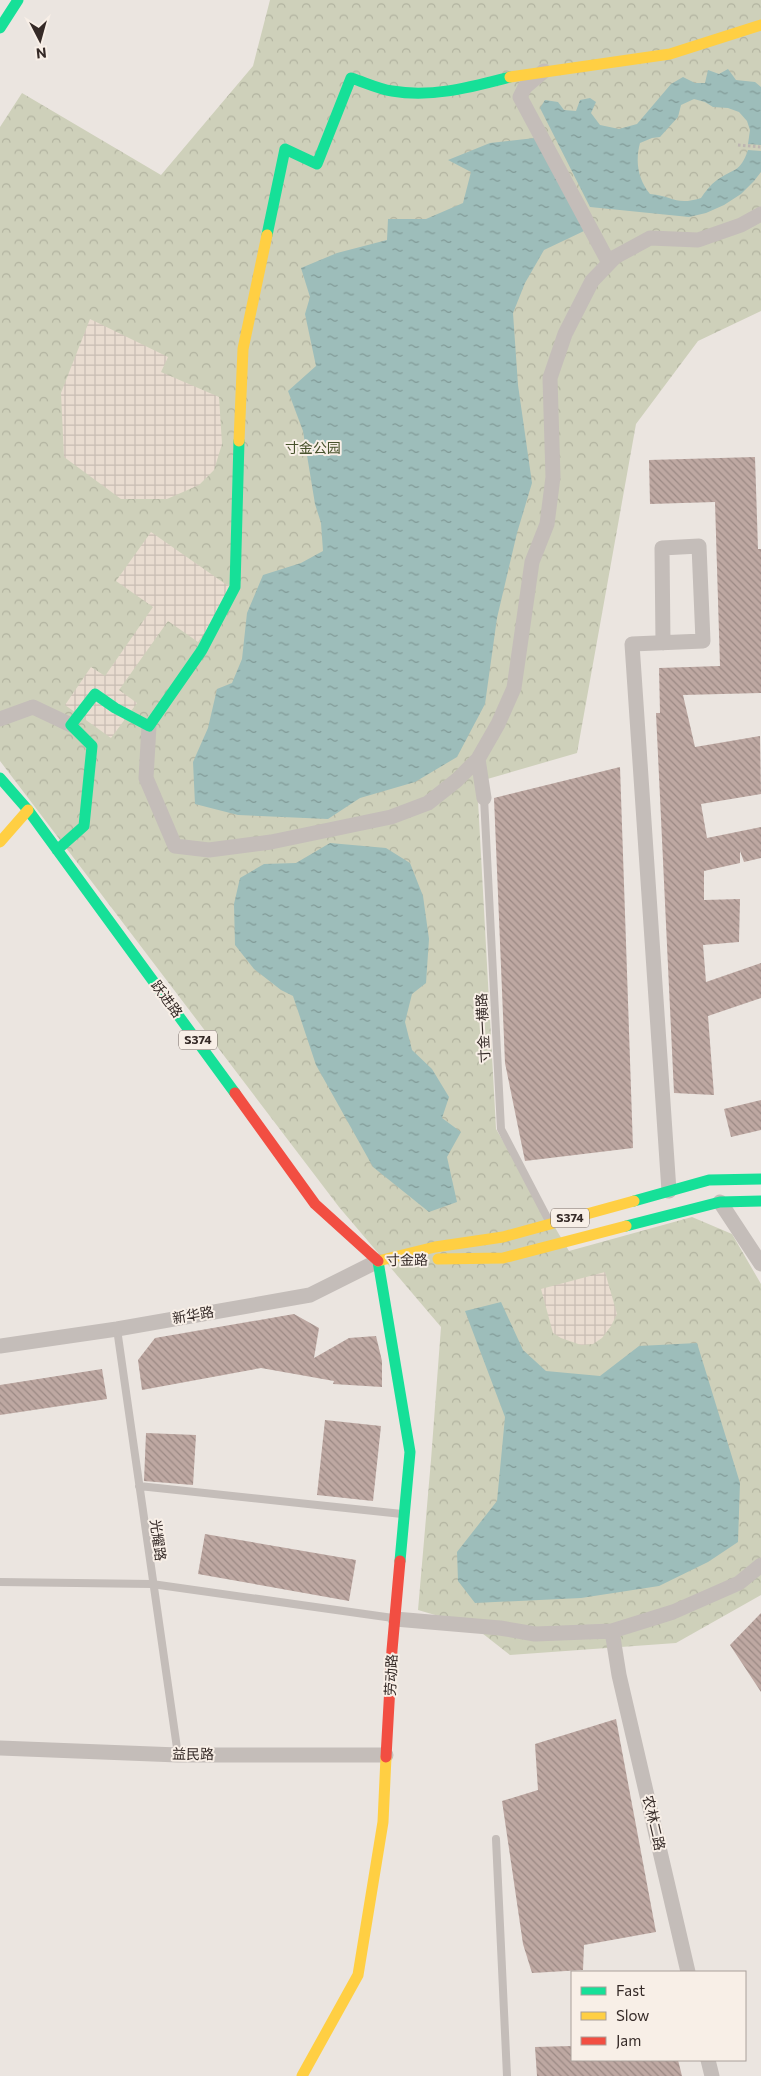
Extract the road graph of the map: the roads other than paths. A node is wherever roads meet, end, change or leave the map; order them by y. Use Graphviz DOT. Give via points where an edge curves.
graph roads {
  1 [pos="18,0"];
  2 [pos="761,25"];
  3 [pos="0,28"];
  4 [pos="544,71"];
  5 [pos="761,214"];
  6 [pos="609,264"];
  7 [pos="663,642"];
  8 [pos="0,719"];
  9 [pos="71,725"];
  10 [pos="149,726"];
  11 [pos="478,759"];
  12 [pos="0,778"];
  13 [pos="484,798"];
  14 [pos="28,810"];
  15 [pos="0,842"];
  16 [pos="57,850"];
  17 [pos="761,1179"];
  18 [pos="668,1191"];
  19 [pos="720,1202"];
  20 [pos="761,1202"];
  21 [pos="554,1234"];
  22 [pos="378,1261"];
  23 [pos="761,1264"];
  24 [pos="117,1329"];
  25 [pos="0,1346"];
  26 [pos="138,1486"];
  27 [pos="404,1514"];
  28 [pos="761,1565"];
  29 [pos="0,1582"];
  30 [pos="152,1584"];
  31 [pos="395,1619"];
  32 [pos="612,1631"];
  33 [pos="0,1748"];
  34 [pos="178,1755"];
  35 [pos="386,1755"];
  36 [pos="496,1839"];
  37 [pos="688,1971"];
  38 [pos="708,2061"];
  39 [pos="302,2076"];
  40 [pos="507,2076"];
  41 [pos="712,2076"];
  1 -- 3 [label="street"];
  2 -- 4 [label="street" via="670,54"];
  4 -- 6 [label="street" via="525,87 520,97"];
  4 -- 10 [label="street" via="438,93 391,91 351,78 317,164 285,149 243,349 235,587 202,650"];
  5 -- 6 [label="street" via="741,225 698,240 650,238 615,257"];
  6 -- 11 [label="street" via="592,281 565,334 550,378 553,477 547,524 532,562 514,688"];
  7 -- 7 [label="street" via="703,641 699,546 662,548"];
  7 -- 18 [label="street" via="632,644"];
  8 -- 9 [label="street" via="33,707"];
  9 -- 10 [label="street" via="95,694"];
  9 -- 16 [label="street" via="92,746 84,826"];
  10 -- 11 [label="street" via="146,778 175,846 209,850 271,842 392,817 428,803"];
  11 -- 13 [label="street"];
  12 -- 14 [label="street, 跃进路 / S374"];
  13 -- 21 [label="lane, 寸金一横路" via="501,1129"];
  14 -- 15 [label="street"];
  14 -- 16 [label="street, 跃进路 / S374"];
  16 -- 22 [label="street, 跃进路 / S374" via="315,1204"];
  17 -- 18 [label="street, 寸金路 / S374" via="709,1180"];
  18 -- 21 [label="street, 寸金路 / S374"];
  19 -- 20 [label="street, 寸金路 / S374"];
  19 -- 21 [label="street, 寸金路 / S374"];
  19 -- 23 [label="street"];
  21 -- 22 [label="street, 寸金路 / S374" via="503,1237 435,1247"];
  21 -- 22 [label="street, 寸金路 / S374" via="503,1258"];
  22 -- 24 [label="street, 新华路" via="310,1294"];
  22 -- 27 [label="street, 劳动路" via="410,1452"];
  24 -- 25 [label="street, 新华路"];
  24 -- 26 [label="lane, 光耀路"];
  26 -- 27 [label="lane"];
  26 -- 30 [label="lane, 光耀路"];
  27 -- 31 [label="street, 劳动路"];
  28 -- 32 [label="street" via="739,1583 681,1608"];
  29 -- 30 [label="lane"];
  30 -- 31 [label="lane"];
  30 -- 34 [label="lane, 光耀路"];
  31 -- 32 [label="street" via="535,1634"];
  31 -- 35 [label="street, 劳动路"];
  32 -- 37 [label="street, 农林二路" via="619,1675"];
  33 -- 34 [label="street, 益民路"];
  34 -- 35 [label="street, 益民路"];
  35 -- 39 [label="street, 劳动路" via="383,1822 358,1974"];
  36 -- 40 [label="lane"];
  38 -- 41 [label="street"];
}
